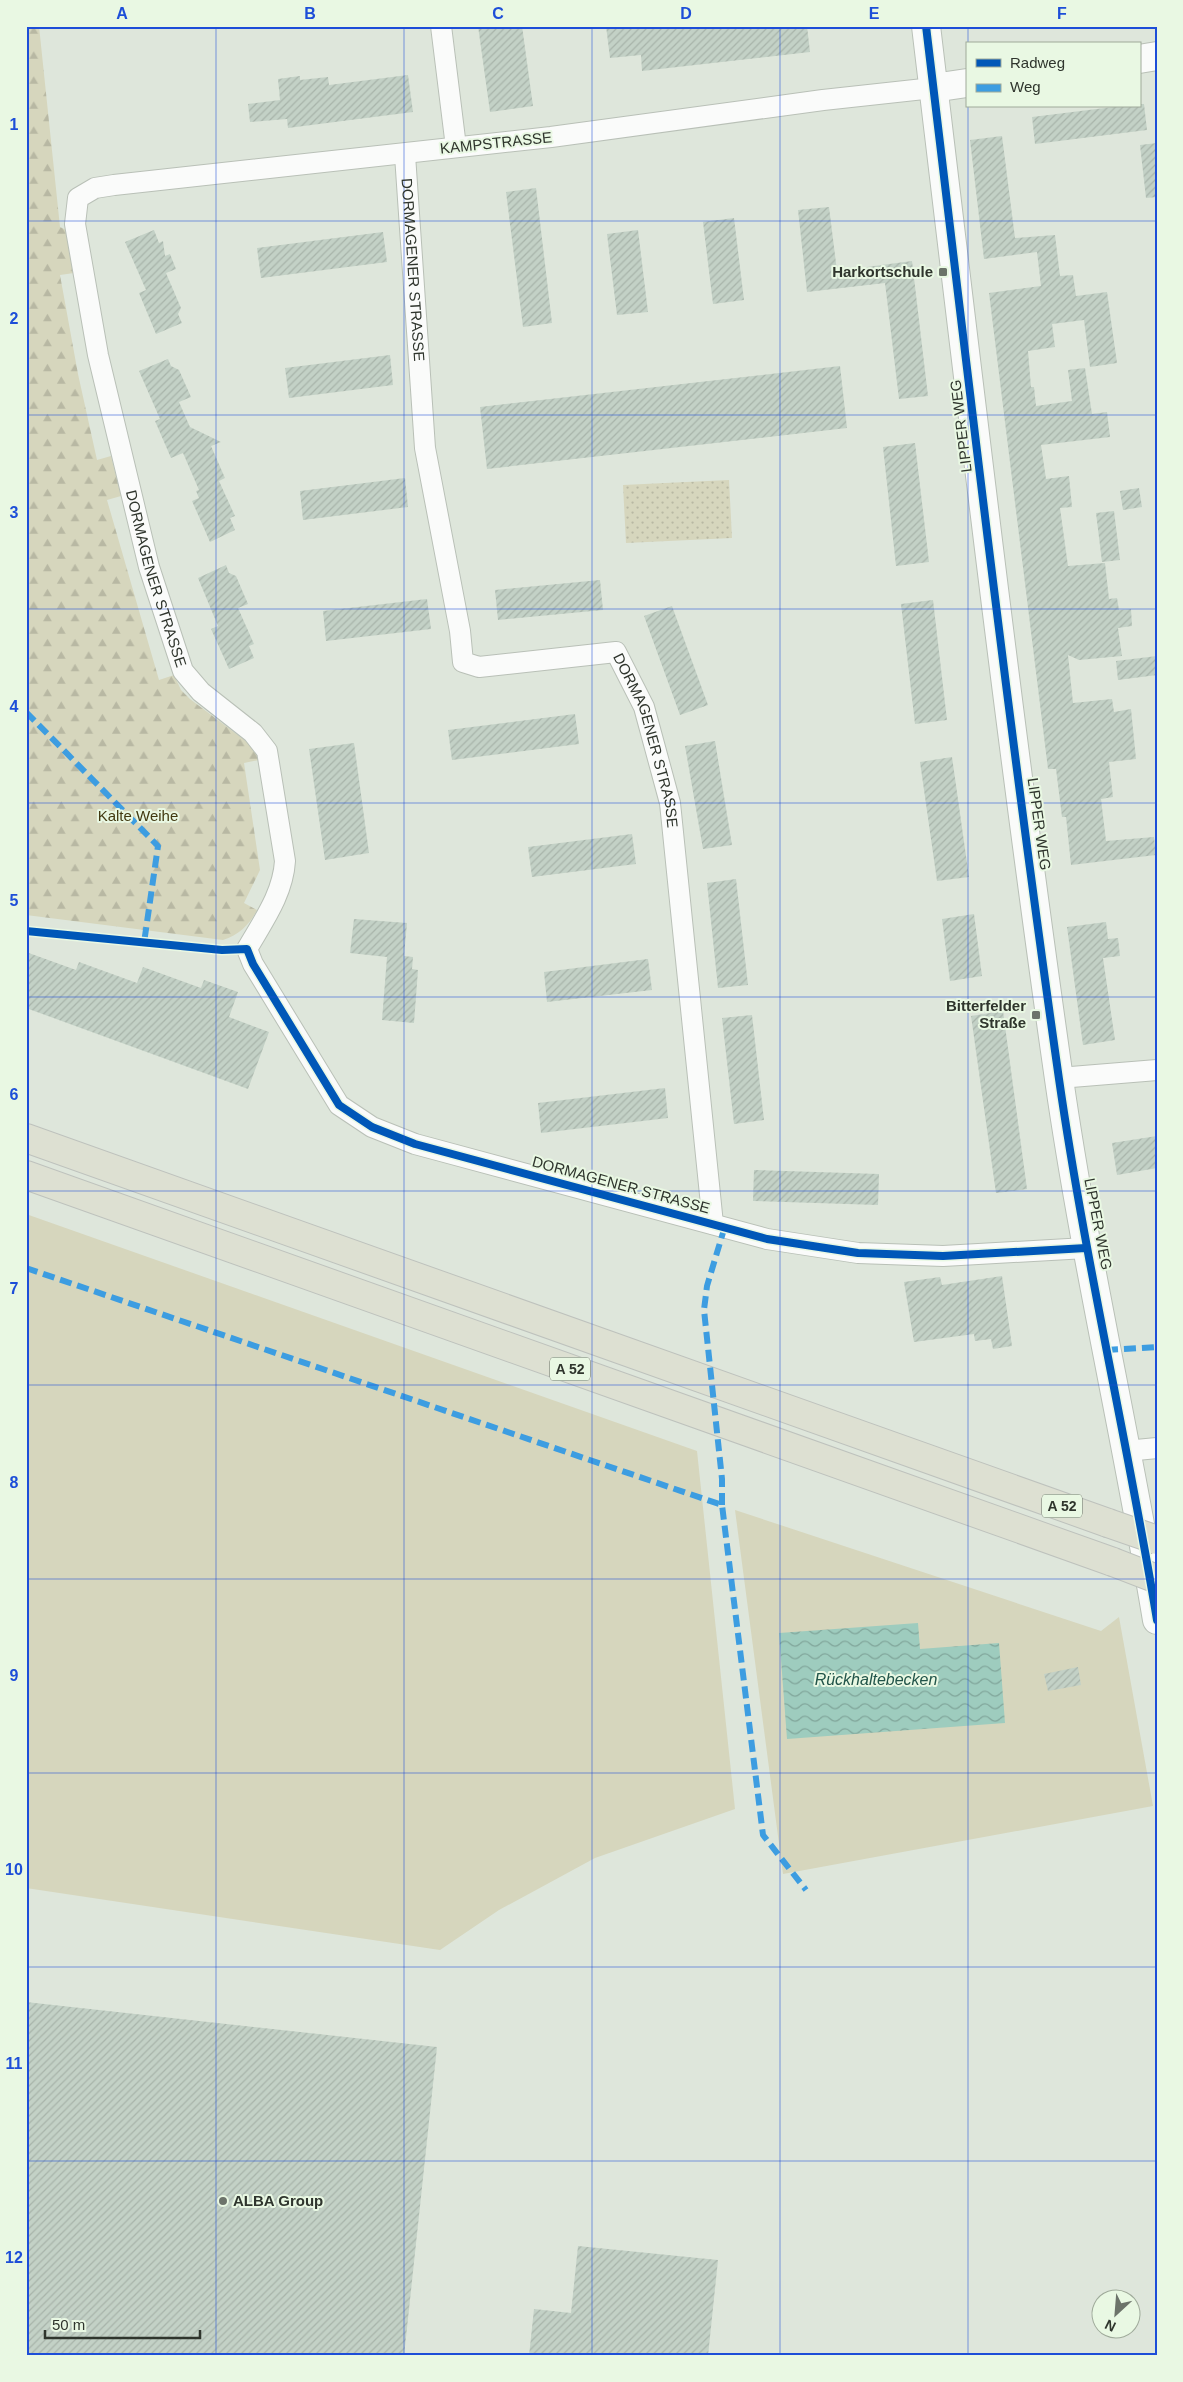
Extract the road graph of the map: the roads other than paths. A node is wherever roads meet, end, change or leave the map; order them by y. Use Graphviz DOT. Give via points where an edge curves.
graph roads {
  1 [pos="441,26"];
  2 [pos="926,26"];
  3 [pos="1157,56"];
  4 [pos="1140,59"];
  5 [pos="966,83"];
  6 [pos="933,88"];
  7 [pos="456,147"];
  8 [pos="405,154"];
  9 [pos="80,249"];
  10 [pos="1157,1070"];
  11 [pos="1059,1078"];
  12 [pos="26,1138"];
  13 [pos="26,1175"];
  14 [pos="713,1224"];
  15 [pos="1086,1248"];
  16 [pos="1157,1448"];
  17 [pos="1126,1451"];
  18 [pos="1157,1540"];
  19 [pos="1157,1578"];
  20 [pos="1157,1620"];
  1 -- 7 [label="street"];
  2 -- 6 [label="street, LIPPER WEG"];
  3 -- 4 [label="street"];
  5 -- 6 [label="street, KAMPSTRASSE"];
  6 -- 7 [label="street, KAMPSTRASSE"];
  6 -- 11 [label="street, LIPPER WEG" via="990,559"];
  7 -- 8 [label="street, KAMPSTRASSE"];
  8 -- 9 [label="street, KAMPSTRASSE" via="95,188 78,198 75,224"];
  8 -- 14 [label="street, DORMAGENER STRASSE" via="425,448 463,662 478,667 616,652 644,707 670,803"];
  9 -- 14 [label="street, DORMAGENER STRASSE" via="98,355 122,460 149,567 183,671 200,692 253,732 267,751 285,862 284,878 247,949 318,1075 339,1105 372,1126 415,1144"];
  10 -- 11 [label="street"];
  11 -- 15 [label="street, LIPPER WEG"];
  12 -- 18 [label="highway, A 52, bridge"];
  13 -- 19 [label="highway, A 52, bridge"];
  14 -- 15 [label="street, DORMAGENER STRASSE" via="767,1239 858,1253 943,1256"];
  15 -- 17 [label="street, LIPPER WEG"];
  16 -- 17 [label="street"];
  17 -- 20 [label="street, LIPPER WEG"];
}
